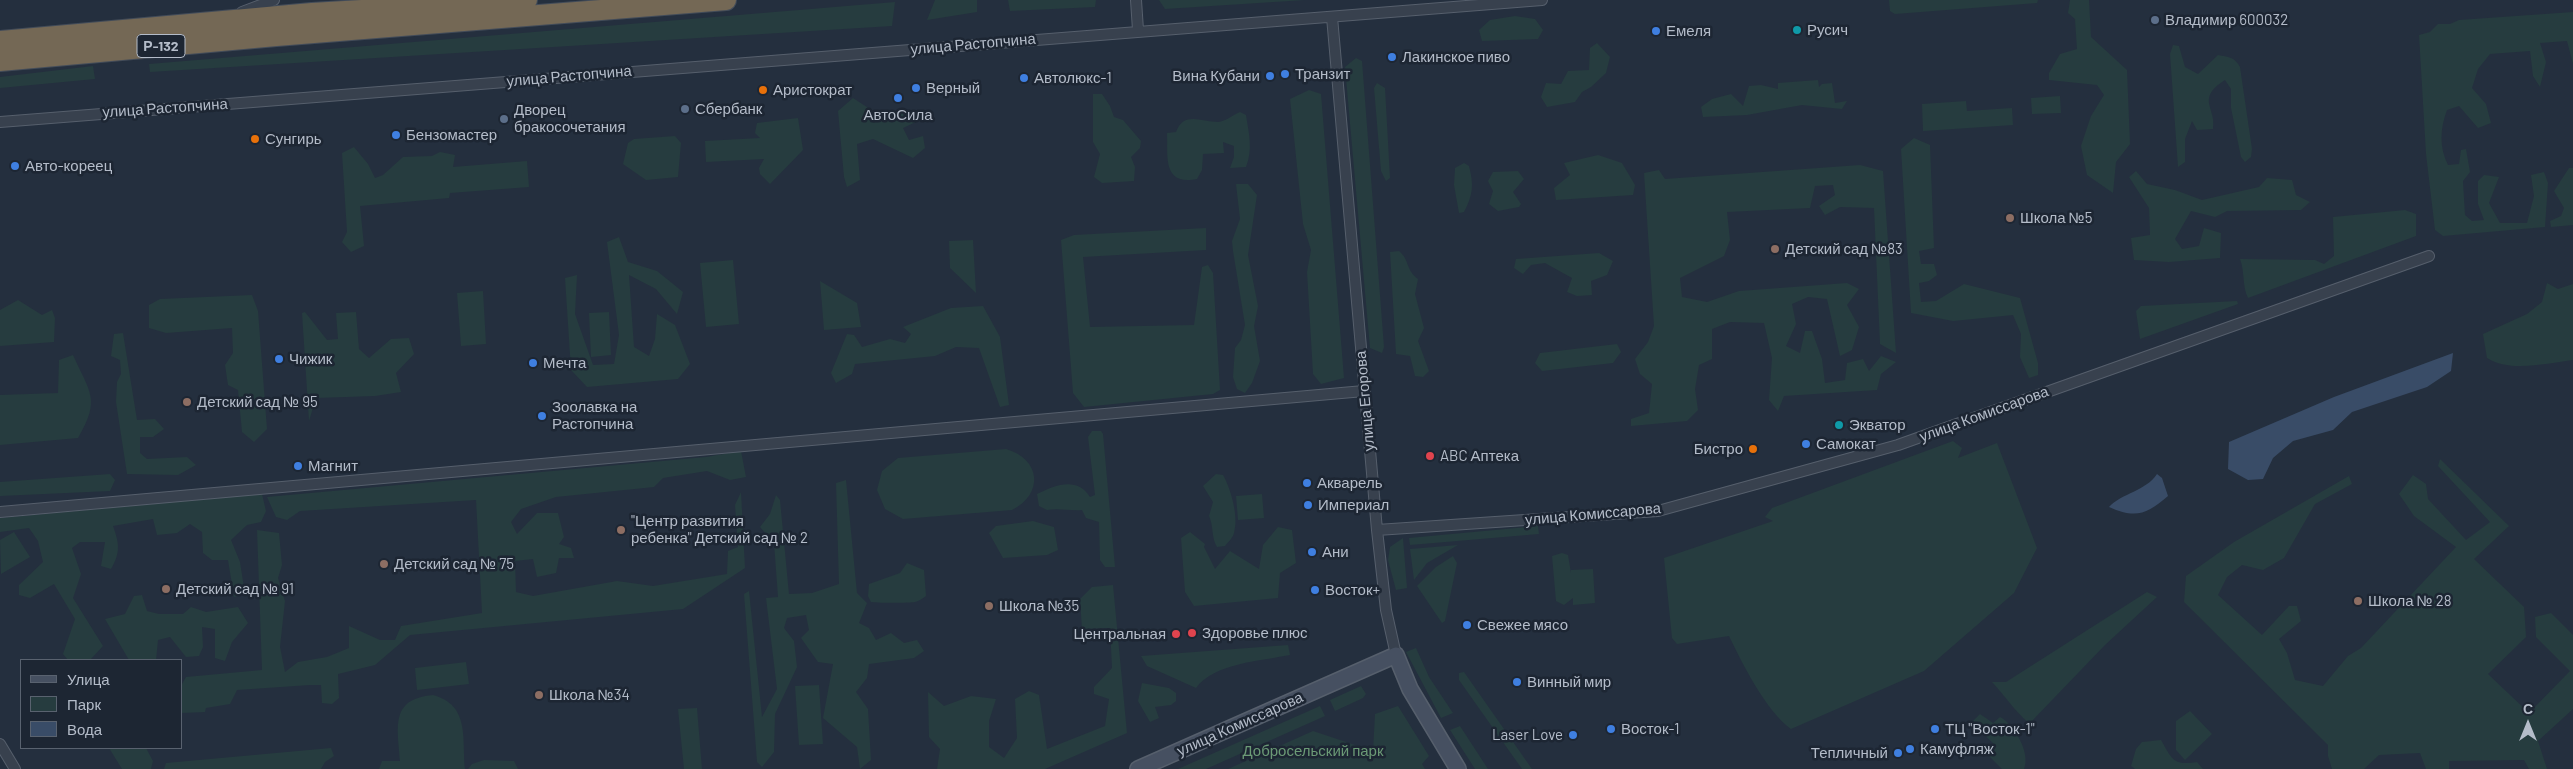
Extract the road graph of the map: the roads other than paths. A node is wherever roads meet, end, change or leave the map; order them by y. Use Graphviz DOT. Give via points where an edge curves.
graph roads {
  1 [pos="274,0"];
  2 [pos="511,0"];
  3 [pos="726,0"];
  4 [pos="1136,0"];
  5 [pos="1542,0"];
  6 [pos="312,6"];
  7 [pos="347,6"];
  8 [pos="1332,17"];
  9 [pos="210,23"];
  10 [pos="348,30"];
  11 [pos="1138,30"];
  12 [pos="276,36"];
  13 [pos="0,41"];
  14 [pos="0,61"];
  15 [pos="0,122"];
  16 [pos="2429,256"];
  17 [pos="1364,391"];
  18 [pos="0,512"];
  19 [pos="1376,530"];
  20 [pos="1396,655"];
  21 [pos="0,744"];
  22 [pos="15,769"];
  23 [pos="1138,769"];
  24 [pos="1458,769"];
  1 -- 9 [label="street"];
  2 -- 7 [label="highway, Р-132"];
  3 -- 10 [label="highway, Р-132"];
  4 -- 11 [label="street"];
  5 -- 8 [label="street, улица Растопчина"];
  6 -- 7 [label="highway, Р-132"];
  6 -- 9 [label="highway, Р-132"];
  6 -- 10 [label="street" via="322,25"];
  6 -- 12 [label="street" via="300,23"];
  7 -- 10 [label="street"];
  8 -- 11 [label="street, улица Растопчина"];
  8 -- 17 [label="street, улица Егорова"];
  9 -- 13 [label="highway, Р-132"];
  10 -- 12 [label="highway, Р-132"];
  11 -- 15 [label="street, улица Растопчина"];
  12 -- 14 [label="highway, Р-132"];
  16 -- 19 [label="street, улица Комиссарова" via="1898,445 1658,511"];
  17 -- 18 [label="street"];
  17 -- 19 [label="street, улица Егорова"];
  19 -- 20 [label="street, улица Егорова" via="1386,610"];
  20 -- 23 [label="main road, улица Комиссарова"];
  20 -- 24 [label="main road, улица Егорова" via="1410,689"];
  21 -- 22 [label="street"];
}
